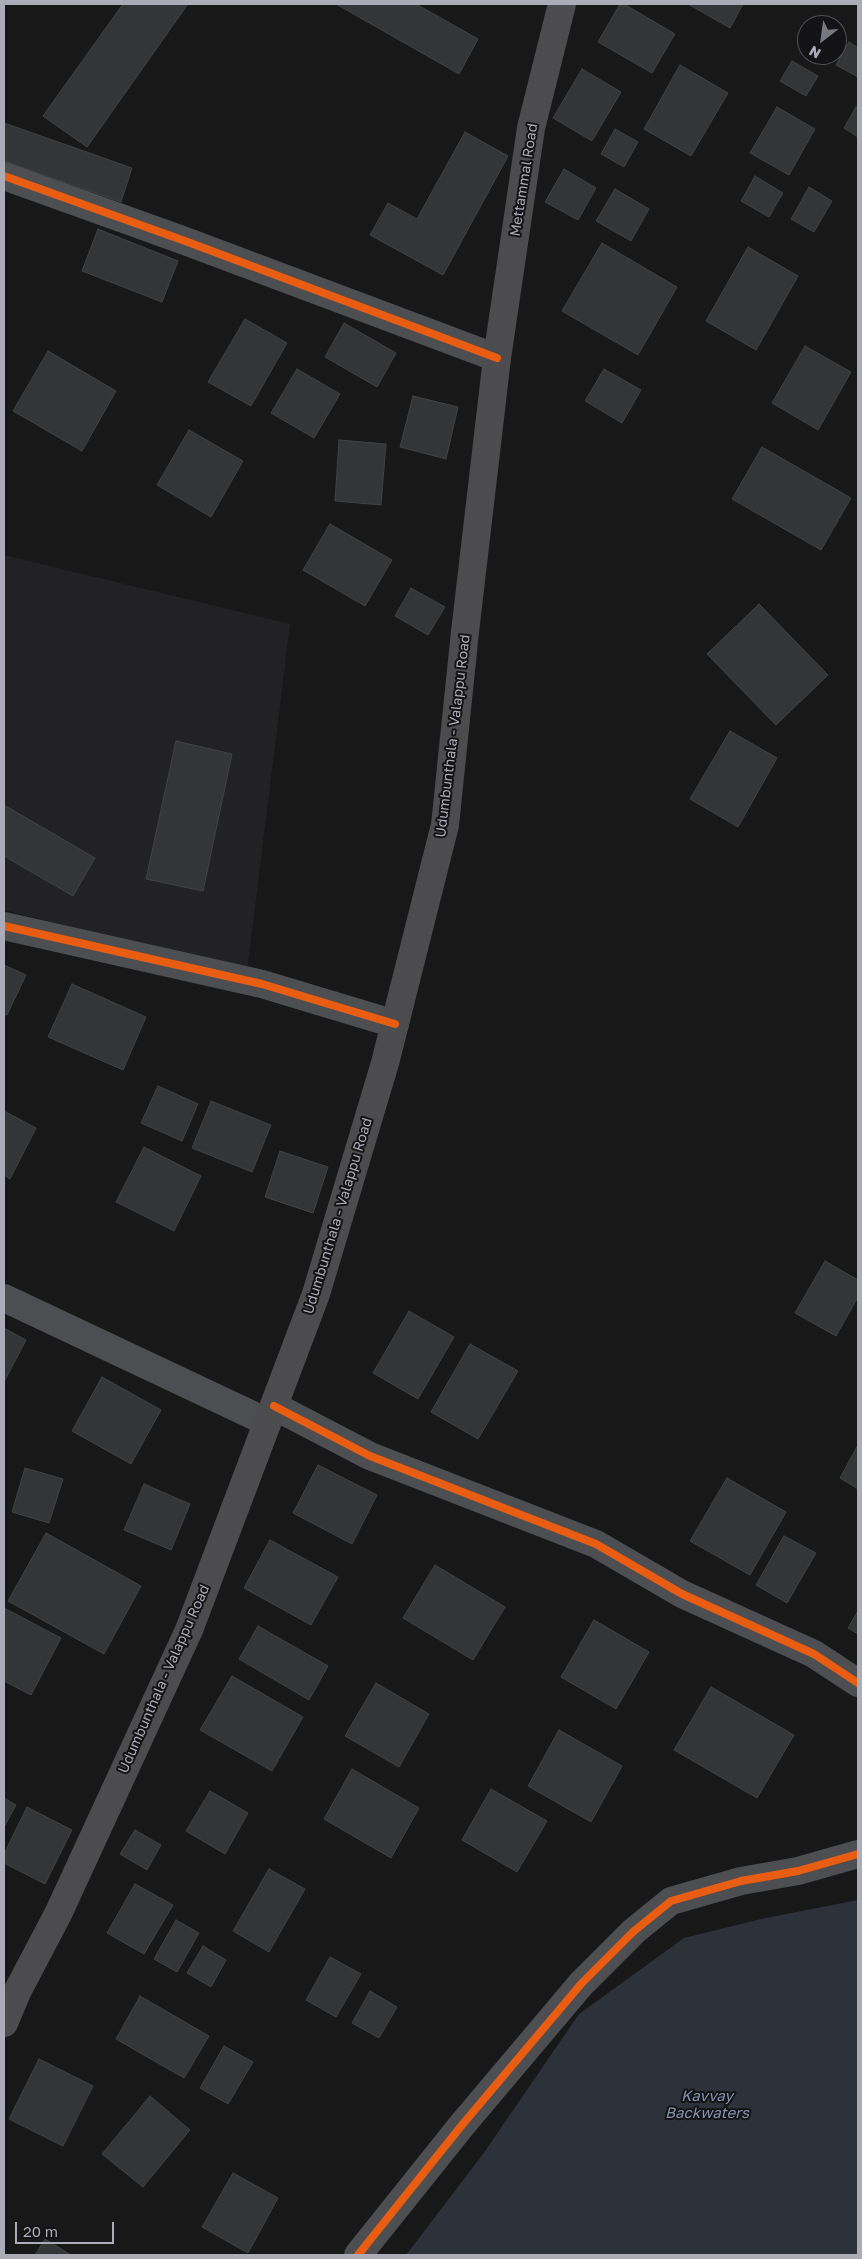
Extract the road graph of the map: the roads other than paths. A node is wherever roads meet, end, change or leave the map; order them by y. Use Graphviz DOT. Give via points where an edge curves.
graph roads {
  1 [pos="562,4"];
  2 [pos="4,176"];
  3 [pos="497,358"];
  4 [pos="4,926"];
  5 [pos="395,1024"];
  6 [pos="4,1298"];
  7 [pos="271,1414"];
  8 [pos="858,1683"];
  9 [pos="858,1854"];
  10 [pos="10,1989"];
  11 [pos="4,2023"];
  12 [pos="358,2255"];
  1 -- 3 [label="main road, Mettammal Road" via="531,128"];
  2 -- 3 [label="street"];
  3 -- 5 [label="main road, Udumbunthala - Valappu Road" via="445,825"];
  4 -- 5 [label="street" via="262,984"];
  5 -- 7 [label="main road, Udumbunthala - Valappu Road" via="316,1294"];
  6 -- 7 [label="street"];
  7 -- 8 [label="street" via="596,1544 682,1594 814,1654"];
  7 -- 10 [label="main road, Udumbunthala - Valappu Road" via="189,1630 58,1914"];
  9 -- 12 [label="street" via="688,1896 671,1901 656,1913 580,1984"];
  10 -- 11 [label="main road, Udumbunthala - Valappu Road"];
}
